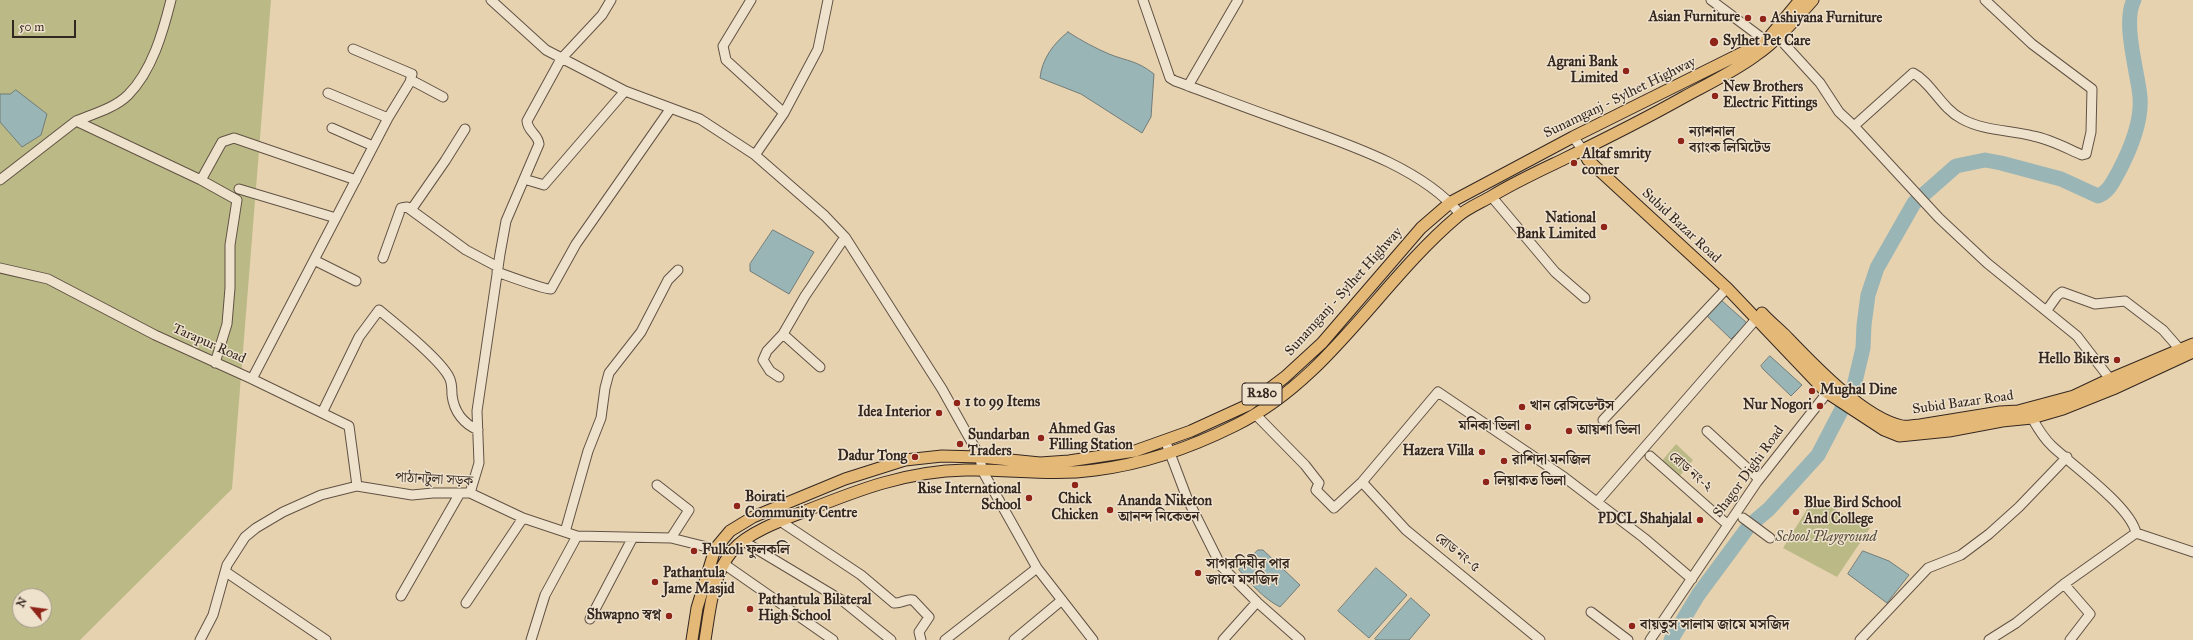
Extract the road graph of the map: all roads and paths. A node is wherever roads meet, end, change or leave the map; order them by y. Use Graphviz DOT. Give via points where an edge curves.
graph roads {
  1 [pos="171,0"];
  2 [pos="490,0"];
  3 [pos="611,0"];
  4 [pos="751,0"];
  5 [pos="828,0"];
  6 [pos="1143,0"];
  7 [pos="1238,0"];
  8 [pos="1711,0"];
  9 [pos="1800,0"];
  10 [pos="1813,0"];
  11 [pos="1985,0"];
  12 [pos="1778,37"];
  13 [pos="1766,41"];
  14 [pos="353,49"];
  15 [pos="561,59"];
  16 [pos="410,82"];
  17 [pos="1188,86"];
  18 [pos="625,91"];
  19 [pos="328,93"];
  20 [pos="443,97"];
  21 [pos="671,108"];
  22 [pos="784,113"];
  23 [pos="388,118"];
  24 [pos="76,121"];
  25 [pos="1854,126"];
  26 [pos="332,128"];
  27 [pos="465,129"];
  28 [pos="1573,137"];
  29 [pos="373,146"];
  30 [pos="1583,150"];
  31 [pos="755,155"];
  32 [pos="524,179"];
  33 [pos="0,180"];
  34 [pos="201,180"];
  35 [pos="356,180"];
  36 [pos="239,189"];
  37 [pos="1491,196"];
  38 [pos="1451,202"];
  39 [pos="411,210"];
  40 [pos="1460,214"];
  41 [pos="336,218"];
  42 [pos="845,237"];
  43 [pos="383,258"];
  44 [pos="314,260"];
  45 [pos="0,268"];
  46 [pos="497,270"];
  47 [pos="678,270"];
  48 [pos="356,281"];
  49 [pos="1727,288"];
  50 [pos="1585,298"];
  51 [pos="2047,310"];
  52 [pos="1757,318"];
  53 [pos="783,334"];
  54 [pos="2193,344"];
  55 [pos="2186,353"];
  56 [pos="215,363"];
  57 [pos="820,367"];
  58 [pos="779,378"];
  59 [pos="252,379"];
  60 [pos="2110,379"];
  61 [pos="1830,388"];
  62 [pos="322,412"];
  63 [pos="2029,414"];
  64 [pos="1256,415"];
  65 [pos="1603,420"];
  66 [pos="478,430"];
  67 [pos="1707,431"];
  68 [pos="1165,440"];
  69 [pos="1170,453"];
  70 [pos="1650,456"];
  71 [pos="980,457"];
  72 [pos="2067,457"];
  73 [pos="982,470"];
  74 [pos="1760,479"];
  75 [pos="1362,482"];
  76 [pos="657,485"];
  77 [pos="357,486"];
  78 [pos="460,493"];
  79 [pos="470,493"];
  80 [pos="1597,502"];
  81 [pos="523,518"];
  82 [pos="1743,518"];
  83 [pos="780,521"];
  84 [pos="1728,525"];
  85 [pos="565,532"];
  86 [pos="2136,533"];
  87 [pos="577,536"];
  88 [pos="671,538"];
  89 [pos="1770,538"];
  90 [pos="632,539"];
  91 [pos="743,541"];
  92 [pos="715,549"];
  93 [pos="732,550"];
  94 [pos="2193,552"];
  95 [pos="724,564"];
  96 [pos="1038,568"];
  97 [pos="226,572"];
  98 [pos="1692,579"];
  99 [pos="2064,584"];
  100 [pos="400,596"];
  101 [pos="1062,600"];
  102 [pos="1257,602"];
  103 [pos="466,603"];
  104 [pos="1592,612"];
  105 [pos="590,619"];
  106 [pos="202,639"];
  107 [pos="326,640"];
  108 [pos="531,640"];
  109 [pos="692,640"];
  110 [pos="705,640"];
  111 [pos="833,640"];
  112 [pos="891,640"];
  113 [pos="921,640"];
  114 [pos="945,640"];
  115 [pos="1014,640"];
  116 [pos="1093,640"];
  117 [pos="1223,640"];
  118 [pos="1300,640"];
  119 [pos="1540,640"];
  120 [pos="1628,640"];
  121 [pos="1650,640"];
  122 [pos="1860,640"];
  123 [pos="1989,640"];
  124 [pos="2070,640"];
  1 -- 24 [label="street" via="153,54 128,94 104,110"];
  2 -- 15 [label="street" via="546,50"];
  3 -- 15 [label="street" via="602,15"];
  4 -- 22 [label="street" via="723,46 726,60"];
  5 -- 22 [label="street" via="818,49"];
  6 -- 17 [label="street" via="1170,78"];
  7 -- 17 [label="street"];
  8 -- 13 [label="street"];
  9 -- 13 [label="main road, Sunamganj - Sylhet Highway / R280"];
  10 -- 12 [label="main road, Sunamganj - Sylhet Highway / R280"];
  11 -- 25 [label="street" via="2032,44 2092,89 2092,132 2086,154 2082,155 2034,136 1995,130 1963,120 1950,112 1913,72"];
  12 -- 25 [label="street" via="1820,83 1838,112"];
  12 -- 30 [label="main road, Sunamganj - Sylhet Highway / R280" via="1755,56 1710,83"];
  13 -- 28 [label="main road, Sunamganj - Sylhet Highway / R280"];
  14 -- 16 [label="street" via="412,74"];
  15 -- 18 [label="street"];
  15 -- 32 [label="street" via="527,122 528,129 538,138 540,144"];
  16 -- 20 [label="street" via="413,81"];
  16 -- 23 [label="street"];
  17 -- 38 [label="street" via="1377,158 1422,180"];
  18 -- 21 [label="street"];
  18 -- 32 [label="street" via="544,185"];
  19 -- 23 [label="street"];
  21 -- 31 [label="street" via="700,119"];
  21 -- 46 [label="street" via="576,244 551,289 546,290"];
  22 -- 31 [label="street"];
  23 -- 29 [label="street"];
  24 -- 33 [label="street"];
  24 -- 34 [label="street"];
  25 -- 51 [label="street" via="1939,218 1987,263"];
  26 -- 29 [label="street"];
  27 -- 39 [label="street"];
  28 -- 30 [label="street"];
  28 -- 38 [label="main road, Sunamganj - Sylhet Highway / R280"];
  29 -- 35 [label="street"];
  30 -- 37 [label="main road, Sunamganj - Sylhet Highway / R280"];
  30 -- 49 [label="main road, Subid Bazar Road" via="1588,160"];
  30 -- 61 [label="main road, Subid Bazar Road" via="1597,158 1630,192 1785,334"];
  31 -- 42 [label="street" via="825,216"];
  32 -- 46 [label="street" via="506,221"];
  34 -- 35 [label="street" via="222,142 234,138"];
  34 -- 56 [label="street" via="237,200 230,245 227,324"];
  35 -- 41 [label="street"];
  36 -- 41 [label="street"];
  37 -- 40 [label="main road, Sunamganj - Sylhet Highway / R280"];
  37 -- 50 [label="street" via="1555,272"];
  38 -- 40 [label="street"];
  38 -- 68 [label="main road, Sunamganj - Sylhet Highway / R280" via="1421,228 1322,343 1285,377 1248,405 1192,431"];
  39 -- 43 [label="street" via="407,207 401,208"];
  39 -- 46 [label="street"];
  40 -- 64 [label="main road, Sunamganj - Sylhet Highway / R280" via="1426,245 1340,342 1292,389"];
  41 -- 44 [label="street"];
  42 -- 53 [label="street"];
  42 -- 71 [label="street" via="942,389"];
  44 -- 48 [label="street"];
  44 -- 59 [label="street"];
  45 -- 56 [label="street, Tarapur Road" via="48,280"];
  46 -- 66 [label="street" via="477,412"];
  47 -- 85 [label="street" via="668,280 641,332 609,373 600,418"];
  49 -- 52 [label="main road, Subid Bazar Road"];
  49 -- 65 [label="street"];
  51 -- 55 [label="street" via="2062,292 2095,304 2125,301"];
  51 -- 60 [label="street" via="2077,336"];
  52 -- 61 [label="main road, Subid Bazar Road"];
  52 -- 80 [label="street"];
  53 -- 57 [label="street"];
  53 -- 58 [label="street" via="767,351 763,360 770,371"];
  54 -- 55 [label="main road, Subid Bazar Road"];
  55 -- 60 [label="main road, Subid Bazar Road"];
  55 -- 63 [label="main road, Subid Bazar Road" via="2113,389 2063,409"];
  56 -- 59 [label="street, Tarapur Road"];
  59 -- 62 [label="street, Tarapur Road"];
  60 -- 63 [label="main road, Subid Bazar Road"];
  61 -- 63 [label="main road, Subid Bazar Road" via="1884,430 1899,436 1948,431"];
  61 -- 74 [label="street, Shagor Dighi Road"];
  62 -- 66 [label="street" via="359,337 378,310 441,365 450,378 453,398 462,420 466,425"];
  62 -- 77 [label="street, Tarapur Road" via="349,426"];
  63 -- 72 [label="street" via="2052,446"];
  64 -- 69 [label="main road, Sunamganj - Sylhet Highway / R280"];
  64 -- 75 [label="street" via="1319,483 1316,490 1332,507 1336,508"];
  66 -- 79 [label="street" via="479,463"];
  67 -- 74 [label="street"];
  68 -- 69 [label="street"];
  68 -- 71 [label="main road, Sunamganj - Sylhet Highway / R280" via="1135,451 1069,462"];
  69 -- 73 [label="main road, Sunamganj - Sylhet Highway / R280" via="1133,464 1094,470 1039,473"];
  69 -- 102 [label="street" via="1187,498 1221,566"];
  70 -- 84 [label="street, রোড নং-২"];
  71 -- 73 [label="street"];
  71 -- 92 [label="main road, Sunamganj - Sylhet Highway / R280" via="942,456 905,460 845,479 753,517 730,531"];
  72 -- 86 [label="street" via="2128,516"];
  72 -- 122 [label="street" via="1989,534 1961,555 1928,568"];
  73 -- 83 [label="main road, Sunamganj - Sylhet Highway / R280" via="902,476 862,488"];
  73 -- 96 [label="street"];
  74 -- 84 [label="street, Shagor Dighi Road"];
  75 -- 80 [label="street" via="1438,392"];
  75 -- 119 [label="street, রোড নং-৫" via="1406,530"];
  76 -- 88 [label="street" via="689,510"];
  77 -- 78 [label="street, পাঠানটুলা সড়ক" via="412,495"];
  77 -- 97 [label="street, পাঠানটুলা সড়ক" via="321,495 256,528 238,545"];
  78 -- 79 [label="street, পাঠানটুলা সড়ক"];
  78 -- 100 [label="street"];
  79 -- 81 [label="street, পাঠানটুলা সড়ক"];
  80 -- 98 [label="street"];
  81 -- 85 [label="street, পাঠানটুলা সড়ক"];
  81 -- 103 [label="street"];
  82 -- 89 [label="street"];
  83 -- 91 [label="main road, Sunamganj - Sylhet Highway / R280"];
  83 -- 113 [label="street" via="860,575 894,603 913,600 929,616 919,632"];
  84 -- 98 [label="street, Shagor Dighi Road"];
  85 -- 87 [label="street, পাঠানটুলা সড়ক"];
  86 -- 94 [label="street"];
  86 -- 99 [label="street"];
  87 -- 90 [label="street, পাঠানটুলা সড়ক"];
  87 -- 108 [label="street" via="545,595"];
  88 -- 90 [label="street, পাঠানটুলা সড়ক"];
  88 -- 92 [label="street, পাঠানটুলা সড়ক"];
  90 -- 105 [label="street"];
  91 -- 93 [label="main road, Sunamganj - Sylhet Highway / R280"];
  91 -- 112 [label="street" via="843,601"];
  92 -- 93 [label="street, পাঠানটুলা সড়ক"];
  92 -- 109 [label="main road, Sunamganj - Sylhet Highway / R280" via="697,608"];
  93 -- 95 [label="main road, Sunamganj - Sylhet Highway / R280"];
  95 -- 110 [label="main road, Sunamganj - Sylhet Highway / R280" via="713,588"];
  95 -- 111 [label="street"];
  96 -- 101 [label="street"];
  96 -- 114 [label="street"];
  97 -- 106 [label="street, পাঠানটুলা সড়ক" via="213,615"];
  97 -- 107 [label="street"];
  98 -- 121 [label="street, Shagor Dighi Road"];
  99 -- 123 [label="street" via="2037,608"];
  99 -- 124 [label="street" via="2090,614"];
  101 -- 115 [label="street"];
  101 -- 116 [label="street"];
  102 -- 117 [label="street"];
  102 -- 118 [label="street"];
  104 -- 120 [label="street"];
}
